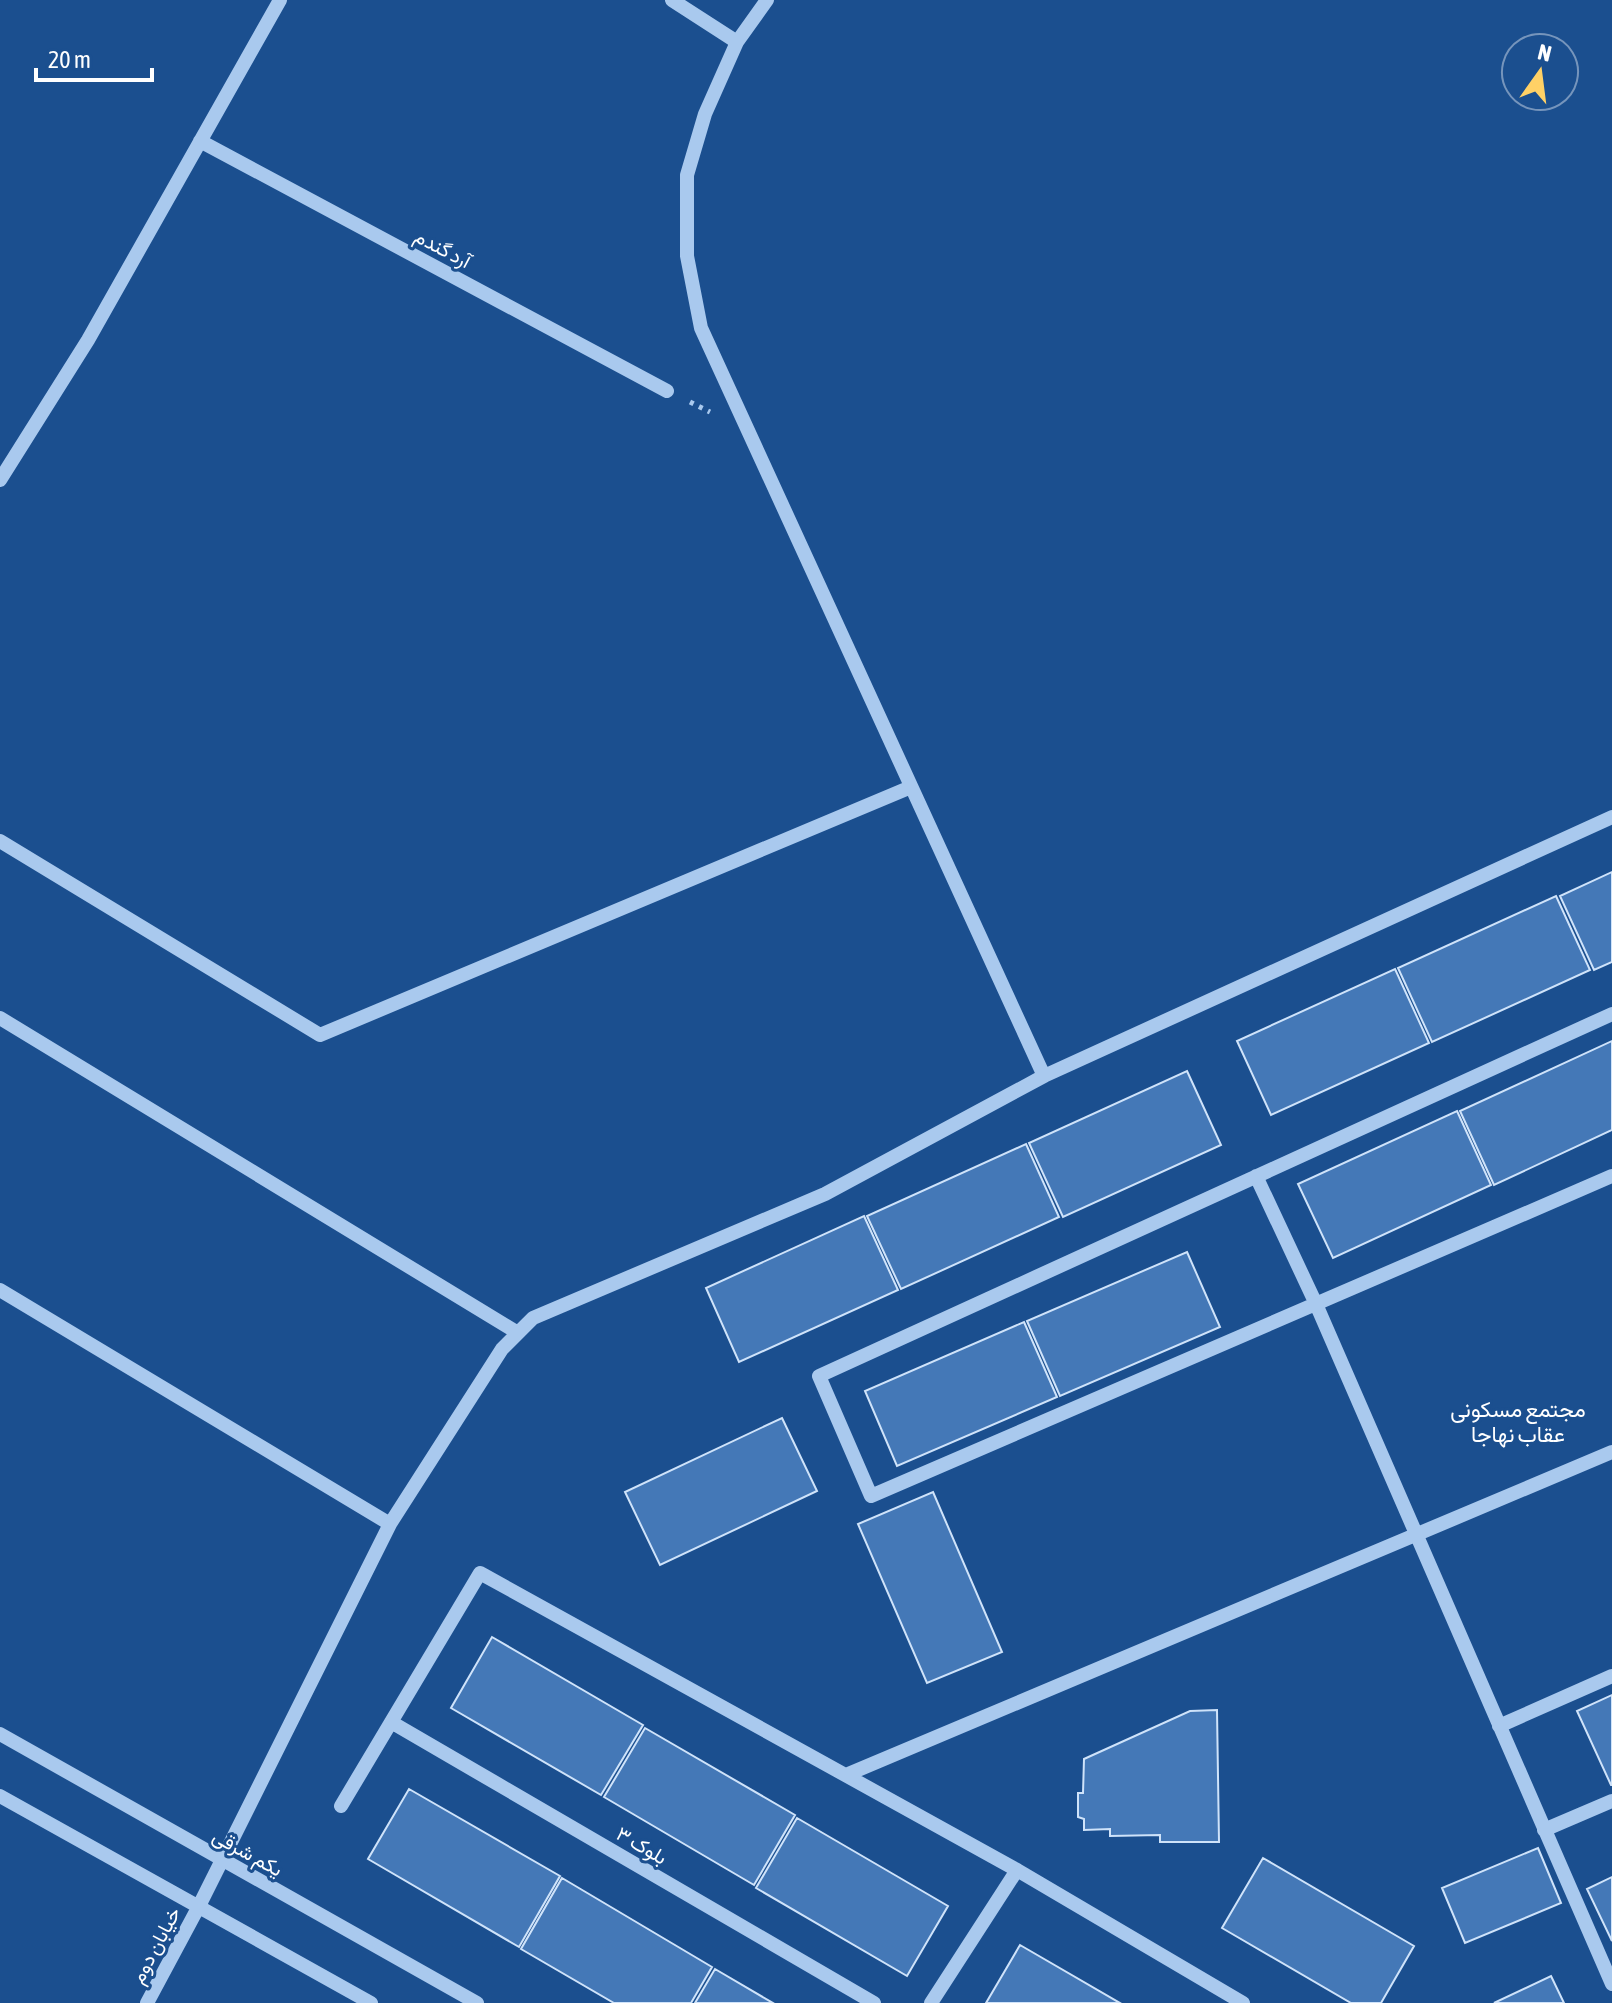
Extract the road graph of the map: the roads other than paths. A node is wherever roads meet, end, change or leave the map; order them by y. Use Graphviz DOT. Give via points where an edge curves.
graph roads {
  1 [pos="280,0"];
  2 [pos="672,0"];
  3 [pos="767,0"];
  4 [pos="737,42"];
  5 [pos="200,141"];
  6 [pos="667,391"];
  7 [pos="0,480"];
  8 [pos="911,787"];
  9 [pos="1612,817"];
  10 [pos="0,841"];
  11 [pos="1612,1014"];
  12 [pos="0,1018"];
  13 [pos="1044,1076"];
  14 [pos="1256,1176"];
  15 [pos="1612,1176"];
  16 [pos="0,1290"];
  17 [pos="1316,1304"];
  18 [pos="518,1333"];
  19 [pos="1612,1452"];
  20 [pos="390,1524"];
  21 [pos="1416,1535"];
  22 [pos="1612,1676"];
  23 [pos="391,1722"];
  24 [pos="1499,1726"];
  25 [pos="0,1734"];
  26 [pos="846,1775"];
  27 [pos="0,1796"];
  28 [pos="1612,1801"];
  29 [pos="341,1806"];
  30 [pos="1544,1830"];
  31 [pos="222,1860"];
  32 [pos="1017,1870"];
  33 [pos="199,1906"];
  34 [pos="1612,1984"];
  35 [pos="147,2003"];
  36 [pos="371,2003"];
  37 [pos="477,2003"];
  38 [pos="874,2003"];
  39 [pos="931,2003"];
  40 [pos="1243,2003"];
  1 -- 5 [label="street"];
  2 -- 4 [label="street"];
  3 -- 4 [label="street"];
  4 -- 8 [label="street" via="705,114 687,175 687,256 701,328"];
  5 -- 6 [label="street, آرد گندم"];
  5 -- 7 [label="street" via="88,340"];
  8 -- 10 [label="street" via="320,1035"];
  8 -- 13 [label="street"];
  9 -- 13 [label="street, خیابان دوم"];
  11 -- 14 [label="street"];
  12 -- 18 [label="street"];
  13 -- 18 [label="street, خیابان دوم" via="825,1194 533,1318"];
  14 -- 17 [label="street"];
  14 -- 17 [label="street" via="819,1376 871,1496"];
  15 -- 17 [label="street"];
  16 -- 20 [label="street"];
  17 -- 21 [label="street"];
  18 -- 20 [label="street, خیابان دوم" via="475,1389"];
  19 -- 21 [label="street"];
  20 -- 31 [label="street, خیابان دوم"];
  21 -- 24 [label="street"];
  21 -- 26 [label="street"];
  22 -- 24 [label="street"];
  23 -- 26 [label="street" via="480,1573"];
  23 -- 29 [label="street"];
  23 -- 38 [label="street, بلوک ۳"];
  24 -- 30 [label="street"];
  25 -- 31 [label="street, یکم شرقی"];
  26 -- 32 [label="street"];
  27 -- 33 [label="street"];
  28 -- 30 [label="street"];
  30 -- 34 [label="street"];
  31 -- 33 [label="street, خیابان دوم"];
  31 -- 37 [label="street, یکم شرقی"];
  32 -- 39 [label="street"];
  32 -- 40 [label="street"];
  33 -- 35 [label="street, خیابان دوم"];
  33 -- 36 [label="street"];
}
